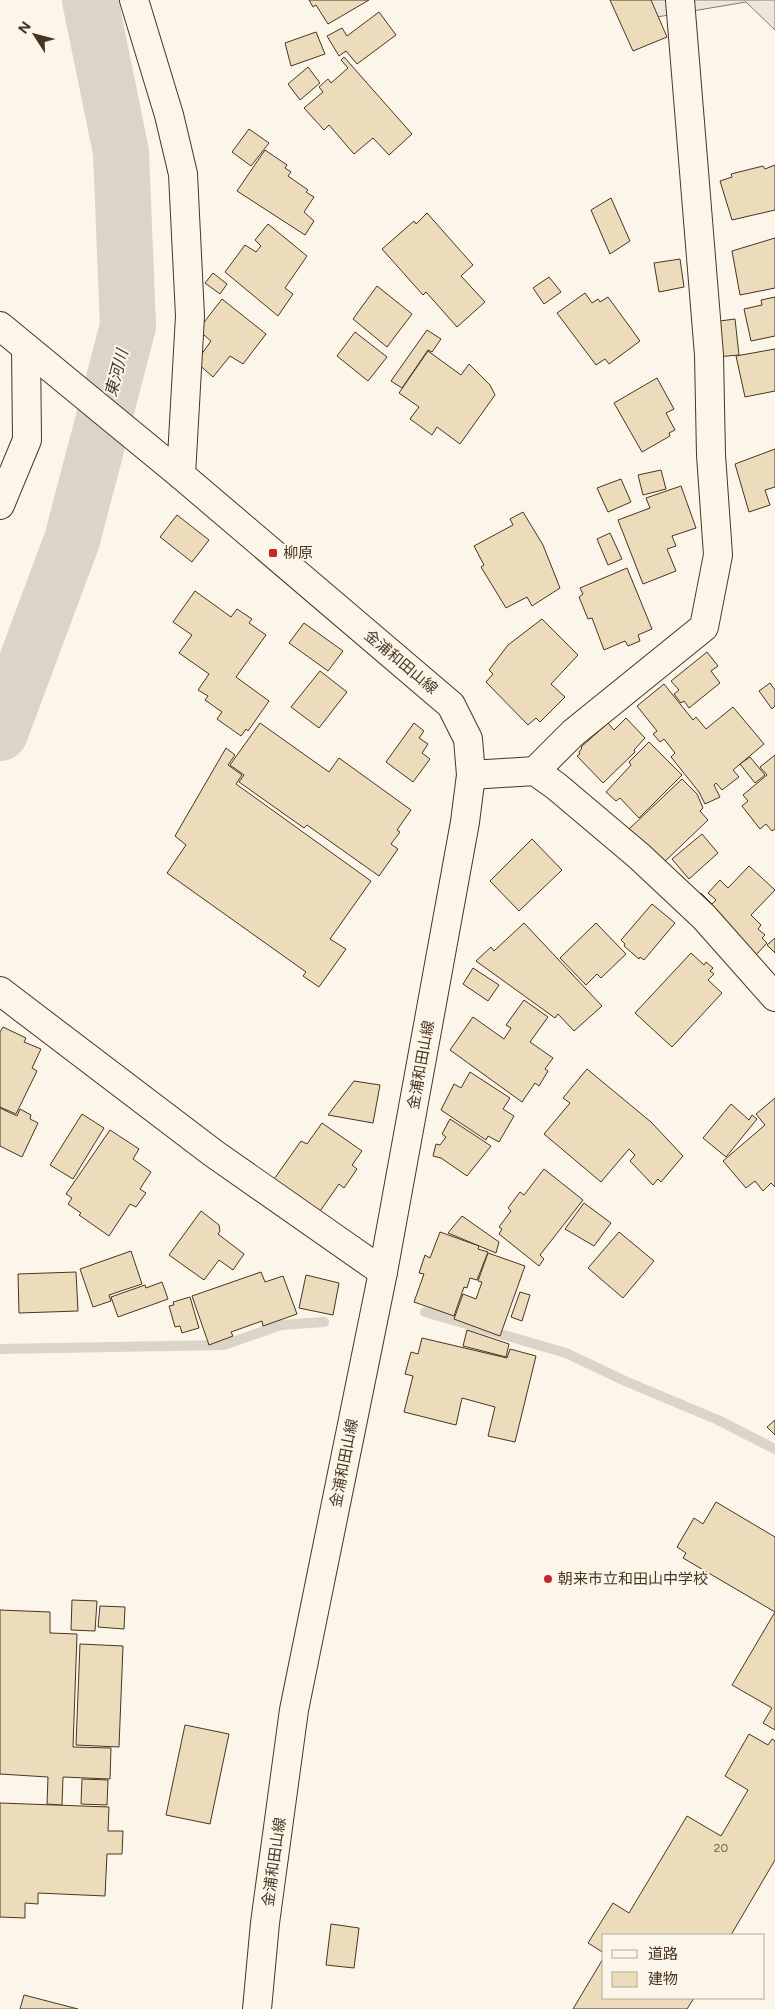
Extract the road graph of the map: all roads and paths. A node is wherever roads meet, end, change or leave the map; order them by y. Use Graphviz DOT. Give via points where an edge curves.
graph roads {
  1 [pos="134,0"];
  2 [pos="680,0"];
  3 [pos="0,326"];
  4 [pos="34,353"];
  5 [pos="175,470"];
  6 [pos="0,505"];
  7 [pos="535,771"];
  8 [pos="471,775"];
  9 [pos="0,991"];
  10 [pos="775,997"];
  11 [pos="383,1272"];
  12 [pos="257,2009"];
  1 -- 5 [label="street" via="169,115 183,174 190,316"];
  2 -- 7 [label="street" via="709,355 711,456 718,555 704,627 573,733"];
  3 -- 4 [label="street, 金浦和田山線"];
  4 -- 5 [label="street, 金浦和田山線"];
  4 -- 6 [label="street" via="27,440"];
  5 -- 8 [label="street, 金浦和田山線" via="451,705 468,739"];
  7 -- 8 [label="street"];
  7 -- 10 [label="street" via="654,869 704,917"];
  8 -- 11 [label="street, 金浦和田山線" via="466,822"];
  9 -- 11 [label="street" via="213,1153"];
  11 -- 12 [label="street, 金浦和田山線" via="294,1710 265,1923"];
}
